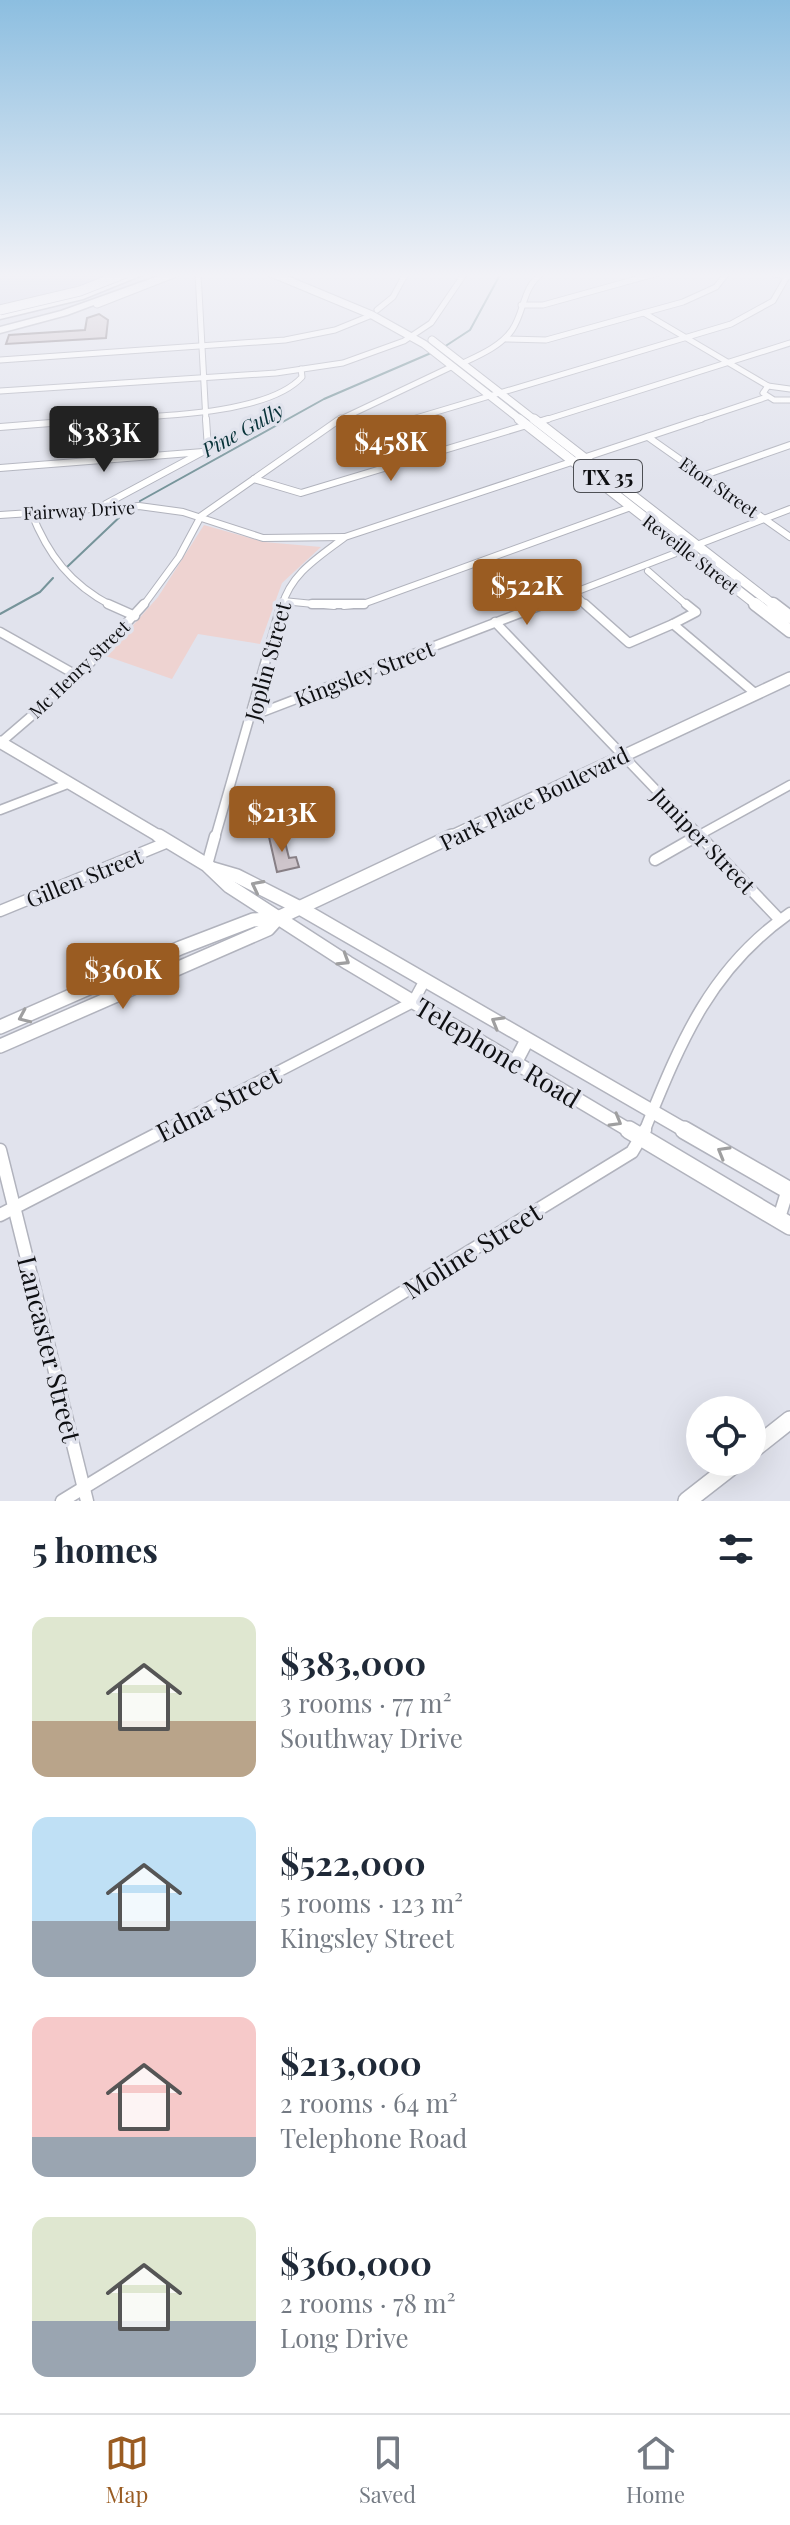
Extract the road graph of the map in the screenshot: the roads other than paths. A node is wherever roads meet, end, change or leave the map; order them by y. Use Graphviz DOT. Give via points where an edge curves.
graph roads {
  1 [pos="235,343"];
  2 [pos="393,343"];
  3 [pos="428,343"];
  4 [pos="499,343"];
  5 [pos="664,343"];
  6 [pos="695,343"];
  7 [pos="790,343"];
  8 [pos="203,346"];
  9 [pos="438,350"];
  10 [pos="0,360"];
  11 [pos="463,363"];
  12 [pos="729,363"];
  13 [pos="453,366"];
  14 [pos="301,369"];
  15 [pos="205,377"];
  16 [pos="768,386"];
  17 [pos="790,389"];
  18 [pos="0,391"];
  19 [pos="499,391"];
  20 [pos="488,394"];
  21 [pos="767,397"];
  22 [pos="790,400"];
  23 [pos="207,410"];
  24 [pos="341,418"];
  25 [pos="538,422"];
  26 [pos="527,425"];
  27 [pos="0,427"];
  28 [pos="648,437"];
  29 [pos="790,445"];
  30 [pos="205,452"];
  31 [pos="584,458"];
  32 [pos="574,462"];
  33 [pos="0,468"];
  34 [pos="702,476"];
  35 [pos="254,479"];
  36 [pos="103,505"];
  37 [pos="631,507"];
  38 [pos="790,509"];
  39 [pos="31,512"];
  40 [pos="0,515"];
  41 [pos="201,516"];
  42 [pos="764,519"];
  43 [pos="345,537"];
  44 [pos="790,537"];
  45 [pos="698,545"];
  46 [pos="686,550"];
  47 [pos="648,571"];
  48 [pos="579,598"];
  49 [pos="283,601"];
  50 [pos="135,616"];
  51 [pos="790,617"];
  52 [pos="495,622"];
  53 [pos="673,624"];
  54 [pos="790,631"];
  55 [pos="0,632"];
  56 [pos="78,676"];
  57 [pos="790,678"];
  58 [pos="756,694"];
  59 [pos="252,716"];
  60 [pos="0,742"];
  61 [pos="623,755"];
  62 [pos="70,783"];
  63 [pos="790,785"];
  64 [pos="0,810"];
  65 [pos="699,833"];
  66 [pos="168,842"];
  67 [pos="655,860"];
  68 [pos="210,867"];
  69 [pos="300,908"];
  70 [pos="0,911"];
  71 [pos="790,913"];
  72 [pos="278,918"];
  73 [pos="779,919"];
  74 [pos="127,971"];
  75 [pos="425,980"];
  76 [pos="132,987"];
  77 [pos="413,1002"];
  78 [pos="0,1027"];
  79 [pos="527,1040"];
  80 [pos="0,1046"];
  81 [pos="515,1063"];
  82 [pos="653,1112"];
  83 [pos="642,1137"];
  84 [pos="0,1150"];
  85 [pos="789,1189"];
  86 [pos="15,1207"];
  87 [pos="0,1215"];
  88 [pos="784,1223"];
  89 [pos="790,1420"];
  90 [pos="766,1439"];
  91 [pos="719,1476"];
  92 [pos="85,1494"];
  93 [pos="62,1501"];
  94 [pos="687,1501"];
  1 -- 8 [label="street"];
  2 -- 14 [label="street" via="359,357"];
  3 -- 9 [label="main road, Reveille Street / TX 35"];
  4 -- 11 [label="street"];
  5 -- 19 [label="street"];
  6 -- 12 [label="street"];
  7 -- 12 [label="street"];
  8 -- 10 [label="street"];
  8 -- 15 [label="street"];
  9 -- 11 [label="main road, Reveille Street / TX 35"];
  9 -- 13 [label="main road, Reveille Street / TX 35"];
  11 -- 19 [label="main road, Reveille Street / TX 35"];
  12 -- 16 [label="street"];
  12 -- 25 [label="street"];
  13 -- 20 [label="main road, Reveille Street / TX 35"];
  13 -- 24 [label="street, Mc Henry Street"];
  14 -- 15 [label="street"];
  14 -- 23 [label="street" via="297,384 265,402"];
  15 -- 18 [label="street"];
  15 -- 23 [label="street"];
  16 -- 17 [label="street"];
  16 -- 21 [label="street" via="763,389"];
  19 -- 20 [label="street"];
  19 -- 25 [label="main road, Reveille Street / TX 35"];
  20 -- 24 [label="street" via="387,425"];
  20 -- 26 [label="main road, Reveille Street / TX 35"];
  21 -- 22 [label="street"];
  21 -- 28 [label="street, Joplin Street"];
  23 -- 27 [label="street"];
  23 -- 30 [label="street"];
  24 -- 35 [label="street, Mc Henry Street"];
  25 -- 31 [label="main road, Reveille Street / TX 35"];
  26 -- 32 [label="main road, Reveille Street / TX 35"];
  26 -- 35 [label="street" via="311,491 285,490"];
  28 -- 31 [label="street, Joplin Street"];
  28 -- 34 [label="street, Eton Street"];
  29 -- 34 [label="street"];
  30 -- 33 [label="street"];
  30 -- 36 [label="street"];
  31 -- 32 [label="street, Joplin Street"];
  31 -- 45 [label="main road, Reveille Street / TX 35"];
  32 -- 37 [label="main road, Reveille Street / TX 35"];
  32 -- 43 [label="street, Joplin Street"];
  34 -- 42 [label="street, Eton Street"];
  35 -- 41 [label="street, Mc Henry Street"];
  36 -- 39 [label="street, Fairway Drive"];
  36 -- 41 [label="street, Fairway Drive" via="160,507"];
  37 -- 46 [label="main road, Reveille Street / TX 35"];
  37 -- 49 [label="street" via="363,604"];
  38 -- 42 [label="street, Kingsley Street"];
  39 -- 40 [label="street, Fairway Drive"];
  39 -- 50 [label="street" via="67,579"];
  41 -- 43 [label="street, Fairway Drive" via="251,536"];
  41 -- 50 [label="street, Mc Henry Street" via="179,557"];
  42 -- 44 [label="street, Eton Street"];
  42 -- 45 [label="street, Kingsley Street"];
  43 -- 49 [label="street, Joplin Street" via="308,565 287,587"];
  45 -- 46 [label="street, Kingsley Street"];
  45 -- 51 [label="main road, Reveille Street / TX 35"];
  46 -- 52 [label="street, Kingsley Street"];
  46 -- 54 [label="main road, Reveille Street / TX 35"];
  47 -- 53 [label="street" via="696,612"];
  48 -- 53 [label="street" via="629,643"];
  49 -- 59 [label="street, Joplin Street"];
  50 -- 56 [label="street, Mc Henry Street"];
  52 -- 59 [label="street, Kingsley Street"];
  52 -- 61 [label="street, Juniper Street"];
  53 -- 58 [label="street"];
  55 -- 56 [label="street"];
  56 -- 60 [label="street, Mc Henry Street"];
  57 -- 58 [label="main road, Park Place Boulevard"];
  58 -- 61 [label="main road, Park Place Boulevard"];
  59 -- 68 [label="street, Joplin Street"];
  60 -- 62 [label="main road, Telephone Road"];
  61 -- 65 [label="street, Juniper Street"];
  61 -- 69 [label="main road, Park Place Boulevard"];
  62 -- 64 [label="street"];
  62 -- 66 [label="main road, Telephone Road"];
  63 -- 65 [label="street"];
  65 -- 67 [label="street"];
  65 -- 73 [label="street, Juniper Street"];
  66 -- 68 [label="main road, Telephone Road"];
  66 -- 70 [label="street, Gillen Street"];
  69 -- 68 [label="main road, Telephone Road, one-way"];
  68 -- 72 [label="main road, Telephone Road"];
  69 -- 72 [label="main road, Park Place Boulevard"];
  69 -- 75 [label="main road, Telephone Road"];
  71 -- 73 [label="street, Moline Street"];
  72 -- 74 [label="main road" via="253,920"];
  72 -- 76 [label="main road" via="268,929"];
  72 -- 77 [label="main road, Telephone Road, one-way"];
  73 -- 82 [label="street, Moline Street" via="718,978"];
  74 -- 76 [label="main road"];
  74 -- 78 [label="main road, one-way"];
  75 -- 77 [label="street"];
  79 -- 75 [label="main road, Telephone Road, one-way"];
  76 -- 80 [label="main road"];
  77 -- 81 [label="main road, Telephone Road"];
  77 -- 86 [label="street, Edna Street"];
  79 -- 81 [label="main road"];
  79 -- 82 [label="main road, Telephone Road"];
  81 -- 83 [label="main road, Telephone Road, one-way"];
  82 -- 83 [label="street, Moline Street"];
  85 -- 82 [label="main road, Telephone Road, one-way"];
  83 -- 88 [label="main road, Telephone Road"];
  83 -- 92 [label="street, Moline Street" via="632,1152"];
  84 -- 86 [label="street, Lancaster Street"];
  85 -- 88 [label="street"];
  86 -- 87 [label="street, Edna Street"];
  86 -- 92 [label="street, Lancaster Street"];
  89 -- 90 [label="main road"];
  91 -- 94 [label="main road"];
  92 -- 93 [label="street, Moline Street"];
}
